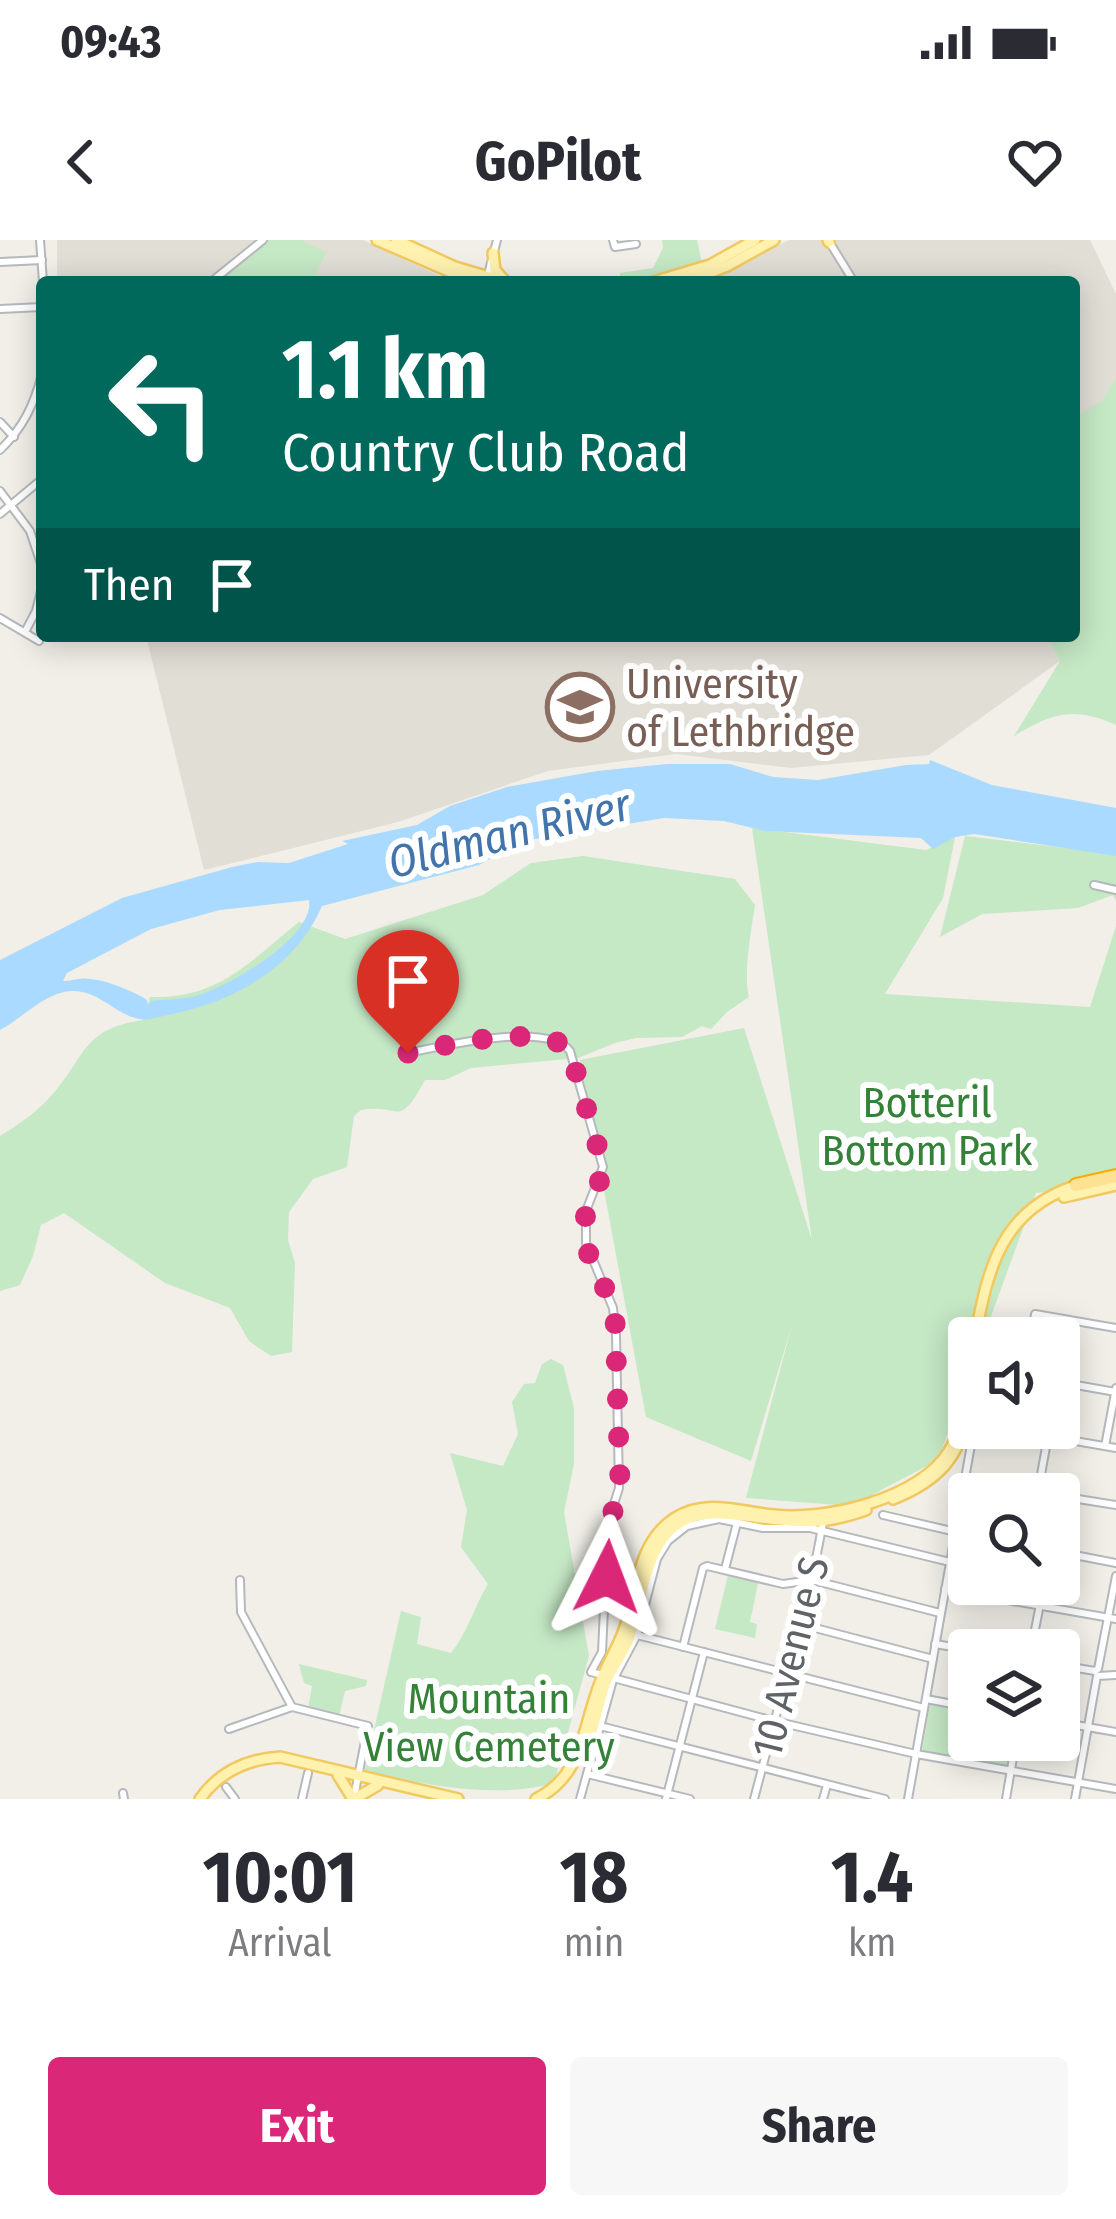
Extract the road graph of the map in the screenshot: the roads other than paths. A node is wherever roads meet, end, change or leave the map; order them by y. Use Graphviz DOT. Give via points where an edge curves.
graph roads {
  1 [pos="40,240"];
  2 [pos="263,240"];
  3 [pos="377,240"];
  4 [pos="397,240"];
  5 [pos="497,240"];
  6 [pos="613,240"];
  7 [pos="755,240"];
  8 [pos="829,240"];
  9 [pos="772,241"];
  10 [pos="636,244"];
  11 [pos="493,253"];
  12 [pos="42,260"];
  13 [pos="0,262"];
  14 [pos="446,272"];
  15 [pos="43,276"];
  16 [pos="218,276"];
  17 [pos="457,276"];
  18 [pos="466,276"];
  19 [pos="477,276"];
  20 [pos="487,276"];
  21 [pos="499,276"];
  22 [pos="686,276"];
  23 [pos="691,276"];
  24 [pos="850,276"];
  25 [pos="36,308"];
  26 [pos="0,309"];
  27 [pos="36,395"];
  28 [pos="0,422"];
  29 [pos="14,436"];
  30 [pos="0,450"];
  31 [pos="36,484"];
  32 [pos="0,491"];
  33 [pos="11,505"];
  34 [pos="0,514"];
  35 [pos="36,543"];
  36 [pos="36,611"];
  37 [pos="0,618"];
  38 [pos="25,632"];
  39 [pos="36,639"];
  40 [pos="1094,884"];
  41 [pos="1116,890"];
  42 [pos="408,1053"];
  43 [pos="1116,1180"];
  44 [pos="1076,1185"];
  45 [pos="982,1317"];
  46 [pos="983,1317"];
  47 [pos="1080,1322"];
  48 [pos="1116,1328"];
  49 [pos="1080,1385"];
  50 [pos="1116,1391"];
  51 [pos="1080,1442"];
  52 [pos="948,1446"];
  53 [pos="1105,1446"];
  54 [pos="1116,1448"];
  55 [pos="958,1449"];
  56 [pos="1080,1500"];
  57 [pos="1116,1505"];
  58 [pos="883,1515"];
  59 [pos="823,1522"];
  60 [pos="737,1523"];
  61 [pos="948,1530"];
  62 [pos="1080,1556"];
  63 [pos="948,1561"];
  64 [pos="1116,1563"];
  65 [pos="725,1569"];
  66 [pos="948,1573"];
  67 [pos="1116,1576"];
  68 [pos="240,1580"];
  69 [pos="812,1580"];
  70 [pos="945,1589"];
  71 [pos="1039,1606"];
  72 [pos="941,1613"];
  73 [pos="1112,1619"];
  74 [pos="800,1624"];
  75 [pos="1035,1629"];
  76 [pos="637,1635"];
  77 [pos="935,1644"];
  78 [pos="948,1646"];
  79 [pos="682,1647"];
  80 [pos="704,1652"];
  81 [pos="933,1659"];
  82 [pos="1080,1669"];
  83 [pos="1098,1672"];
  84 [pos="787,1673"];
  85 [pos="1116,1675"];
  86 [pos="608,1678"];
  87 [pos="692,1699"];
  88 [pos="925,1704"];
  89 [pos="948,1706"];
  90 [pos="292,1708"];
  91 [pos="774,1721"];
  92 [pos="600,1726"];
  93 [pos="1080,1726"];
  94 [pos="1088,1727"];
  95 [pos="229,1729"];
  96 [pos="1116,1732"];
  97 [pos="680,1747"];
  98 [pos="916,1754"];
  99 [pos="1012,1761"];
  100 [pos="762,1768"];
  101 [pos="1011,1770"];
  102 [pos="308,1773"];
  103 [pos="338,1774"];
  104 [pos="586,1774"];
  105 [pos="358,1777"];
  106 [pos="1078,1782"];
  107 [pos="378,1785"];
  108 [pos="827,1785"];
  109 [pos="226,1787"];
  110 [pos="1116,1789"];
  111 [pos="667,1796"];
  112 [pos="203,1799"];
  113 [pos="235,1799"];
  114 [pos="302,1799"];
  115 [pos="353,1799"];
  116 [pos="434,1799"];
  117 [pos="458,1799"];
  118 [pos="536,1799"];
  119 [pos="547,1799"];
  120 [pos="580,1799"];
  121 [pos="690,1799"];
  122 [pos="754,1799"];
  123 [pos="823,1799"];
  124 [pos="885,1799"];
  125 [pos="908,1799"];
  126 [pos="1006,1799"];
  127 [pos="1075,1799"];
  1 -- 12 [label="street"];
  2 -- 16 [label="street"];
  3 -- 14 [label="main road"];
  4 -- 19 [label="main road"];
  5 -- 11 [label="street"];
  6 -- 10 [label="street" via="615,247"];
  7 -- 22 [label="main road"];
  8 -- 24 [label="street"];
  9 -- 23 [label="main road"];
  11 -- 20 [label="street"];
  11 -- 21 [label="main road"];
  12 -- 13 [label="street"];
  12 -- 15 [label="street"];
  14 -- 17 [label="main road"];
  14 -- 18 [label="main road"];
  25 -- 26 [label="street"];
  27 -- 29 [label="street"];
  28 -- 29 [label="street"];
  29 -- 30 [label="street"];
  31 -- 33 [label="street"];
  32 -- 33 [label="street"];
  33 -- 34 [label="street"];
  33 -- 35 [label="street"];
  36 -- 38 [label="street"];
  37 -- 38 [label="street"];
  38 -- 39 [label="street"];
  40 -- 41 [label="street"];
  42 -- 86 [label="street" via="518,1037 555,1040 570,1051 602,1162 586,1211 586,1243 616,1336 620,1488 608,1523 603,1644 591,1672"];
  43 -- 44 [label="highway"];
  43 -- 46 [label="main road" via="1063,1197 1023,1225 995,1269"];
  44 -- 45 [label="main road" via="1028,1213 995,1252"];
  47 -- 48 [label="street"];
  49 -- 50 [label="street"];
  50 -- 53 [label="street"];
  51 -- 53 [label="street"];
  52 -- 59 [label="main road" via="936,1467"];
  53 -- 54 [label="street"];
  55 -- 59 [label="main road" via="929,1483"];
  56 -- 57 [label="street"];
  58 -- 61 [label="street"];
  59 -- 60 [label="street"];
  59 -- 63 [label="street"];
  59 -- 69 [label="street, 10 Avenue S"];
  59 -- 86 [label="main road" via="707,1507 669,1522 647,1548"];
  60 -- 65 [label="street"];
  60 -- 76 [label="street" via="695,1523 668,1541"];
  62 -- 64 [label="street"];
  65 -- 69 [label="street" via="783,1584"];
  65 -- 79 [label="street" via="703,1568"];
  66 -- 70 [label="street"];
  67 -- 73 [label="street"];
  68 -- 90 [label="street" via="242,1612"];
  69 -- 72 [label="street"];
  69 -- 74 [label="street, 10 Avenue S"];
  70 -- 71 [label="street"];
  70 -- 72 [label="street"];
  71 -- 73 [label="street"];
  71 -- 75 [label="street"];
  72 -- 77 [label="street"];
  73 -- 83 [label="street"];
  74 -- 81 [label="street"];
  74 -- 84 [label="street, 10 Avenue S"];
  76 -- 79 [label="street"];
  76 -- 86 [label="street"];
  77 -- 78 [label="street"];
  77 -- 81 [label="street"];
  79 -- 80 [label="street"];
  80 -- 84 [label="street"];
  80 -- 87 [label="street"];
  81 -- 88 [label="street"];
  82 -- 83 [label="street"];
  83 -- 85 [label="street"];
  83 -- 94 [label="street"];
  84 -- 88 [label="street"];
  84 -- 91 [label="street, 10 Avenue S"];
  86 -- 87 [label="street"];
  86 -- 92 [label="street"];
  86 -- 118 [label="main road" via="571,1771"];
  86 -- 119 [label="main road" via="583,1760"];
  87 -- 91 [label="street"];
  87 -- 97 [label="street"];
  88 -- 89 [label="street"];
  88 -- 98 [label="street"];
  90 -- 95 [label="street"];
  90 -- 105 [label="street" via="369,1726"];
  91 -- 98 [label="street"];
  91 -- 100 [label="street, 10 Avenue S"];
  92 -- 97 [label="street"];
  92 -- 104 [label="street"];
  93 -- 94 [label="street"];
  94 -- 96 [label="street"];
  94 -- 106 [label="street"];
  97 -- 100 [label="street"];
  97 -- 111 [label="street"];
  98 -- 101 [label="street"];
  98 -- 125 [label="street"];
  99 -- 101 [label="street"];
  100 -- 108 [label="street"];
  100 -- 122 [label="street, 10 Avenue S"];
  101 -- 106 [label="street"];
  101 -- 126 [label="street"];
  102 -- 114 [label="street"];
  103 -- 105 [label="main road"];
  103 -- 112 [label="main road" via="262,1765"];
  103 -- 115 [label="main road"];
  104 -- 111 [label="street"];
  104 -- 120 [label="street"];
  105 -- 107 [label="main road"];
  105 -- 112 [label="main road" via="272,1757 230,1771"];
  105 -- 115 [label="street"];
  105 -- 117 [label="main road"];
  106 -- 110 [label="street"];
  106 -- 127 [label="street"];
  107 -- 115 [label="main road"];
  107 -- 116 [label="main road"];
  108 -- 123 [label="street"];
  108 -- 124 [label="street"];
  109 -- 113 [label="street"];
  111 -- 121 [label="street"];
}
